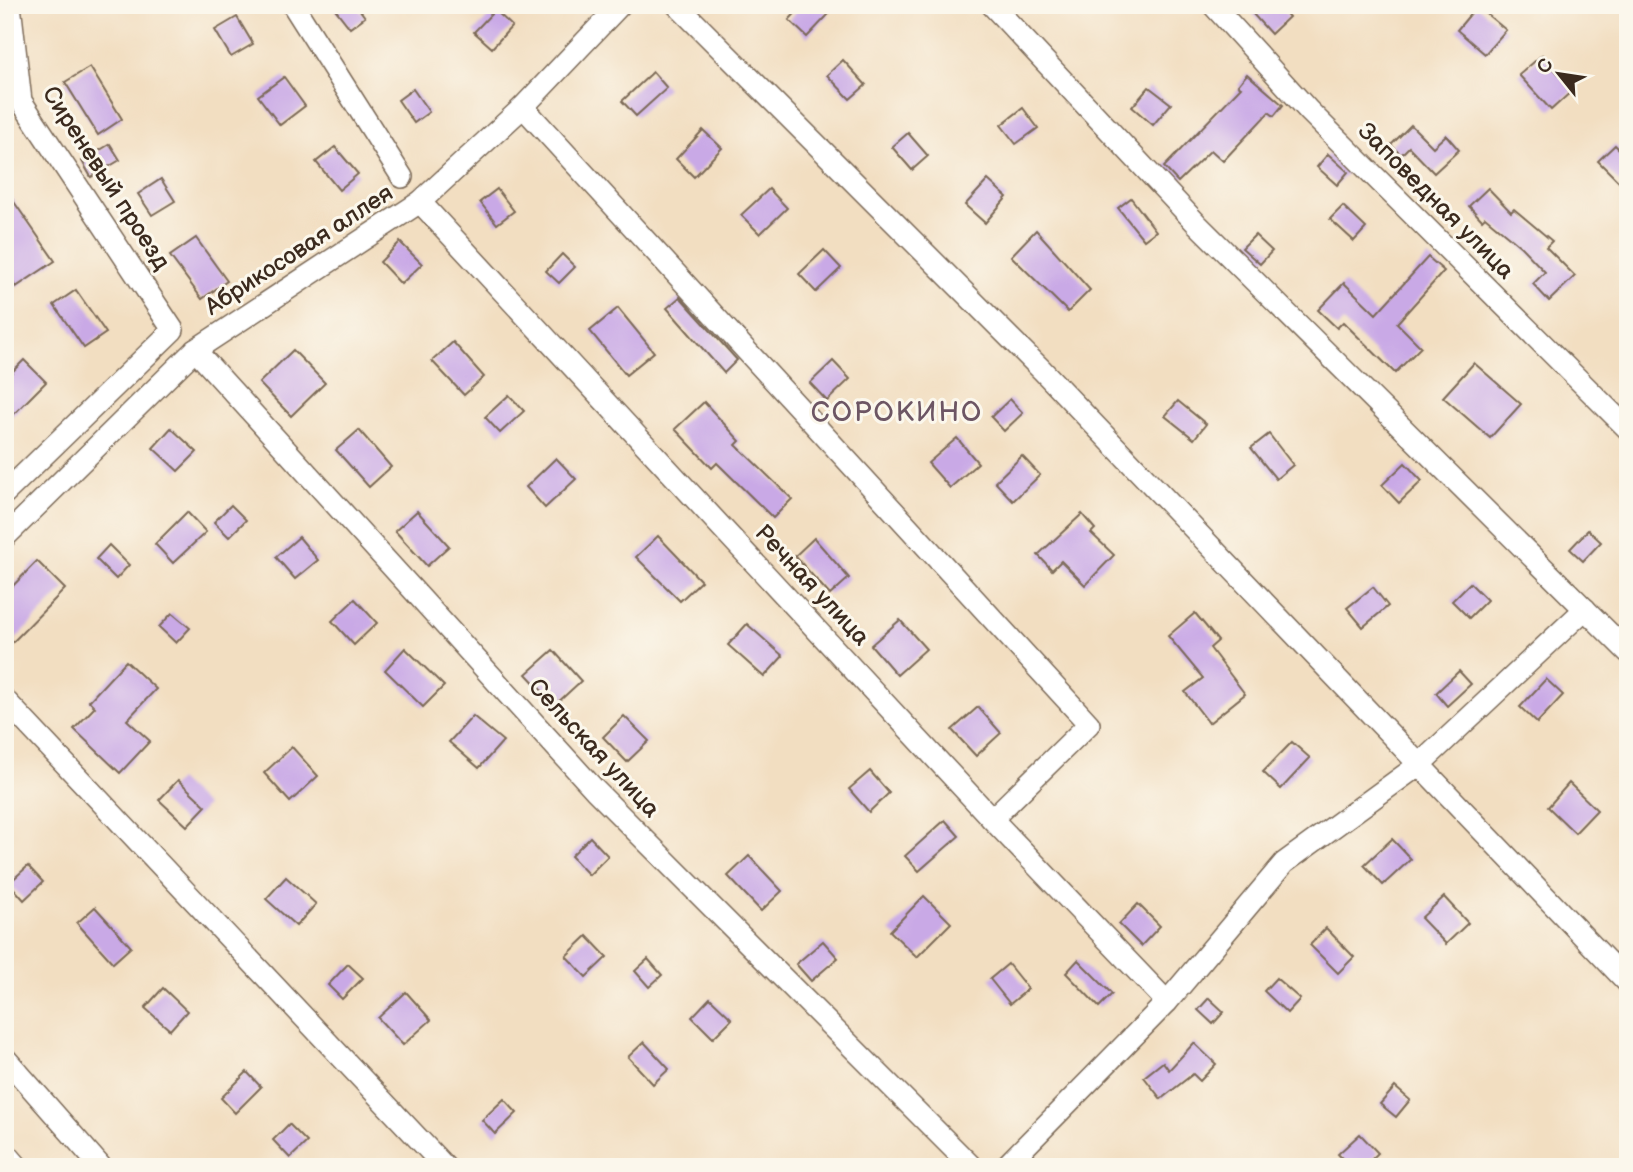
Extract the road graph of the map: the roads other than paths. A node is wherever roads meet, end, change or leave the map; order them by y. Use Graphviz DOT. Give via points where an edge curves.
graph roads {
  1 [pos="10,5"];
  2 [pos="293,5"];
  3 [pos="620,5"];
  4 [pos="677,5"];
  5 [pos="992,5"];
  6 [pos="1213,5"];
  7 [pos="13,102"];
  8 [pos="523,107"];
  9 [pos="402,177"];
  10 [pos="420,202"];
  11 [pos="195,350"];
  12 [pos="1628,429"];
  13 [pos="5,493"];
  14 [pos="5,537"];
  15 [pos="1585,609"];
  16 [pos="1628,652"];
  17 [pos="5,700"];
  18 [pos="1420,764"];
  19 [pos="992,819"];
  20 [pos="1628,983"];
  21 [pos="1167,1002"];
  22 [pos="5,1058"];
  23 [pos="5,1152"];
  24 [pos="18,1167"];
  25 [pos="101,1167"];
  26 [pos="445,1167"];
  27 [pos="972,1167"];
  28 [pos="1005,1167"];
  1 -- 7 [label="street, Сиреневый проезд"];
  2 -- 9 [label="street"];
  3 -- 8 [label="street, Абрикосовая аллея"];
  4 -- 18 [label="street" via="1042,370"];
  5 -- 15 [label="street" via="1197,224"];
  6 -- 12 [label="street, Заповедная улица" via="1309,111"];
  7 -- 13 [label="street, Сиреневый проезд" via="173,330"];
  8 -- 10 [label="street, Абрикосовая аллея"];
  8 -- 19 [label="street" via="1089,724"];
  10 -- 11 [label="street, Абрикосовая аллея"];
  10 -- 19 [label="street, Речная улица"];
  11 -- 14 [label="street, Абрикосовая аллея"];
  11 -- 27 [label="street, Сельская улица" via="595,790"];
  15 -- 16 [label="street"];
  15 -- 18 [label="street"];
  17 -- 26 [label="street"];
  18 -- 20 [label="street"];
  18 -- 21 [label="street" via="1284,863"];
  19 -- 21 [label="street, Речная улица"];
  21 -- 28 [label="street"];
  22 -- 25 [label="street"];
  23 -- 24 [label="street"];
}
